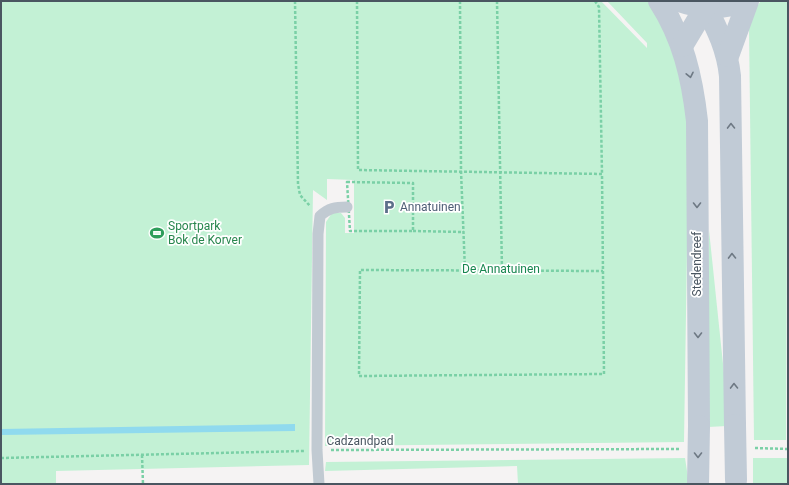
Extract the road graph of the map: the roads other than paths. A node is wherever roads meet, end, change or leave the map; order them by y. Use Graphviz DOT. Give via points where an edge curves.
graph roads {
  1 [pos="659,1"];
  2 [pos="679,1"];
  3 [pos="748,1"];
  4 [pos="706,3"];
  5 [pos="682,46"];
  6 [pos="728,56"];
  7 [pos="347,207"];
  8 [pos="736,482"];
  9 [pos="318,484"];
  10 [pos="698,484"];
  1 -- 5 [label="main road, Stedendreef" via="670,18"];
  2 -- 4 [label="main road"];
  3 -- 4 [label="main road" via="727,7"];
  3 -- 6 [label="main road"];
  4 -- 5 [label="main road"];
  4 -- 6 [label="main road"];
  5 -- 10 [label="main road, Stedendreef, one-way, bridge" via="694,92 697,121"];
  8 -- 6 [label="main road, one-way, bridge"];
  7 -- 9 [label="lane" via="328,209 320,216 318,234"];
}
